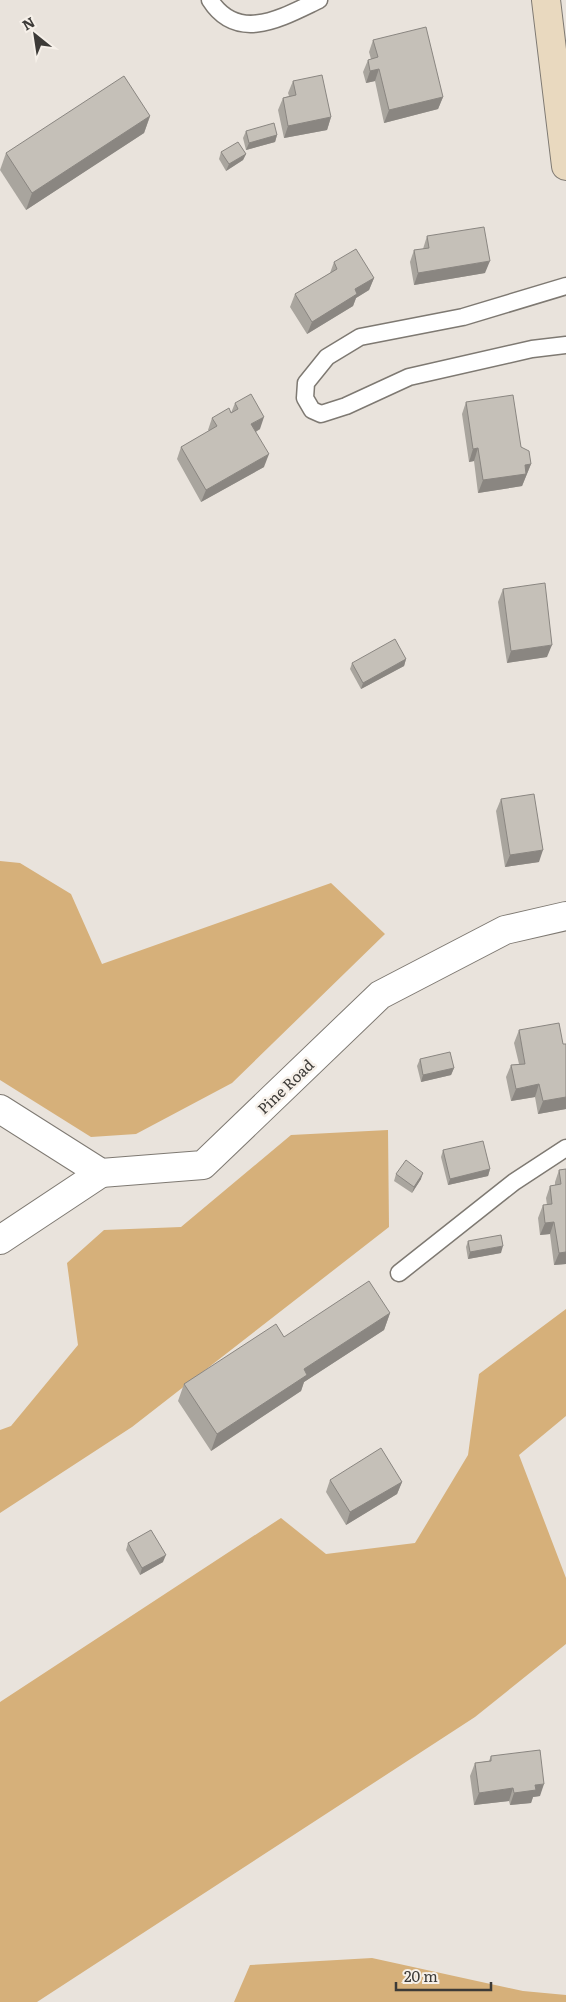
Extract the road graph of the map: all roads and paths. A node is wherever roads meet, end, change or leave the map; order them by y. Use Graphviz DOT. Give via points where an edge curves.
graph roads {
  1 [pos="210,0"];
  2 [pos="320,0"];
  3 [pos="546,0"];
  4 [pos="566,166"];
  5 [pos="566,286"];
  6 [pos="566,345"];
  7 [pos="566,916"];
  8 [pos="0,1109"];
  9 [pos="566,1148"];
  10 [pos="101,1173"];
  11 [pos="0,1240"];
  12 [pos="399,1273"];
  1 -- 2 [label="lane" via="225,16 245,24 280,18"];
  3 -- 4 [label="main road"];
  5 -- 6 [label="lane" via="463,316 360,337 328,357 306,383 305,398 312,410 321,414 409,377 532,349"];
  7 -- 10 [label="street, Pine Road" via="505,930 380,995 203,1165"];
  8 -- 10 [label="street"];
  9 -- 12 [label="lane" via="514,1182"];
  10 -- 11 [label="street"];
}
